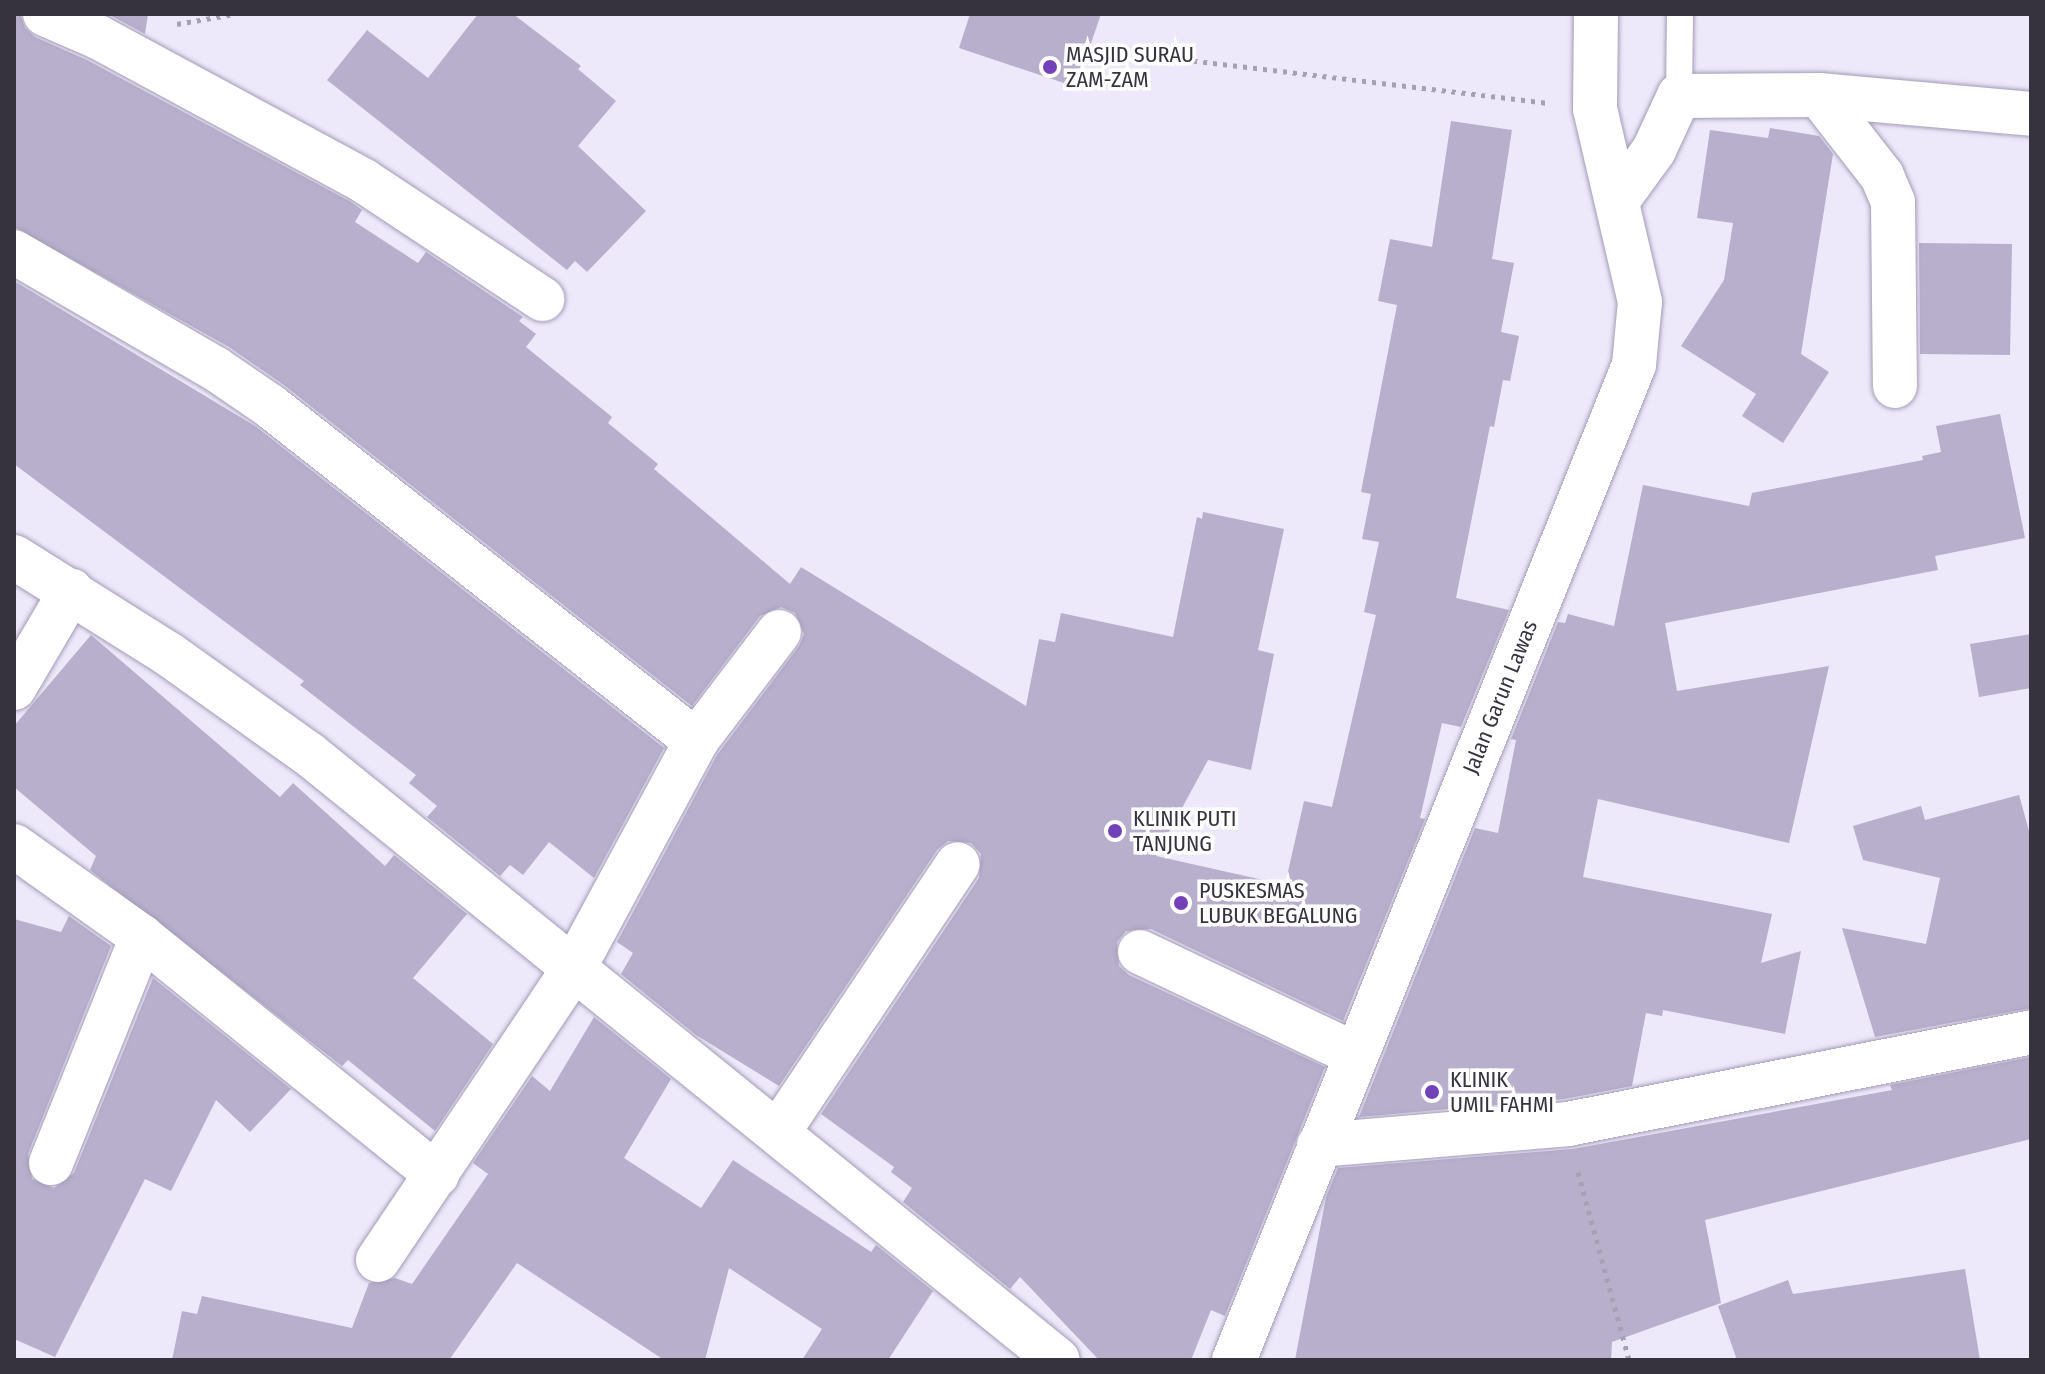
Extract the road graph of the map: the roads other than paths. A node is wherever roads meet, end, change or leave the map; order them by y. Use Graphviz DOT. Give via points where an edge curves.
graph roads {
  1 [pos="45,14"];
  2 [pos="1596,14"];
  3 [pos="1680,14"];
  4 [pos="1819,95"];
  5 [pos="1679,96"];
  6 [pos="2031,114"];
  7 [pos="1617,201"];
  8 [pos="14,252"];
  9 [pos="542,299"];
  10 [pos="1895,386"];
  11 [pos="14,557"];
  12 [pos="71,591"];
  13 [pos="779,632"];
  14 [pos="14,688"];
  15 [pos="696,741"];
  16 [pos="14,846"];
  17 [pos="958,864"];
  18 [pos="142,937"];
  19 [pos="1140,952"];
  20 [pos="574,968"];
  21 [pos="2031,1032"];
  22 [pos="1355,1054"];
  23 [pos="779,1131"];
  24 [pos="1319,1145"];
  25 [pos="51,1163"];
  26 [pos="437,1175"];
  27 [pos="378,1260"];
  28 [pos="1058,1360"];
  29 [pos="1234,1360"];
  1 -- 9 [label="street" via="98,37 364,181"];
  2 -- 7 [label="street, Jalan Garun Lawas" via="1594,102"];
  3 -- 5 [label="lane"];
  4 -- 5 [label="street"];
  4 -- 6 [label="street"];
  4 -- 10 [label="street" via="1882,176 1893,202"];
  5 -- 7 [label="street" via="1654,150"];
  7 -- 22 [label="street, Jalan Garun Lawas" via="1640,302 1634,365"];
  8 -- 15 [label="street" via="270,406"];
  11 -- 12 [label="street"];
  12 -- 14 [label="street"];
  12 -- 20 [label="street" via="241,703"];
  13 -- 15 [label="street"];
  15 -- 20 [label="street"];
  16 -- 18 [label="street"];
  17 -- 23 [label="street"];
  18 -- 25 [label="street"];
  18 -- 26 [label="street"];
  19 -- 22 [label="street"];
  20 -- 23 [label="street"];
  20 -- 26 [label="street"];
  21 -- 24 [label="street" via="1568,1124"];
  22 -- 24 [label="street, Jalan Garun Lawas"];
  23 -- 28 [label="street"];
  24 -- 29 [label="street, Jalan Garun Lawas"];
  26 -- 27 [label="street"];
}
